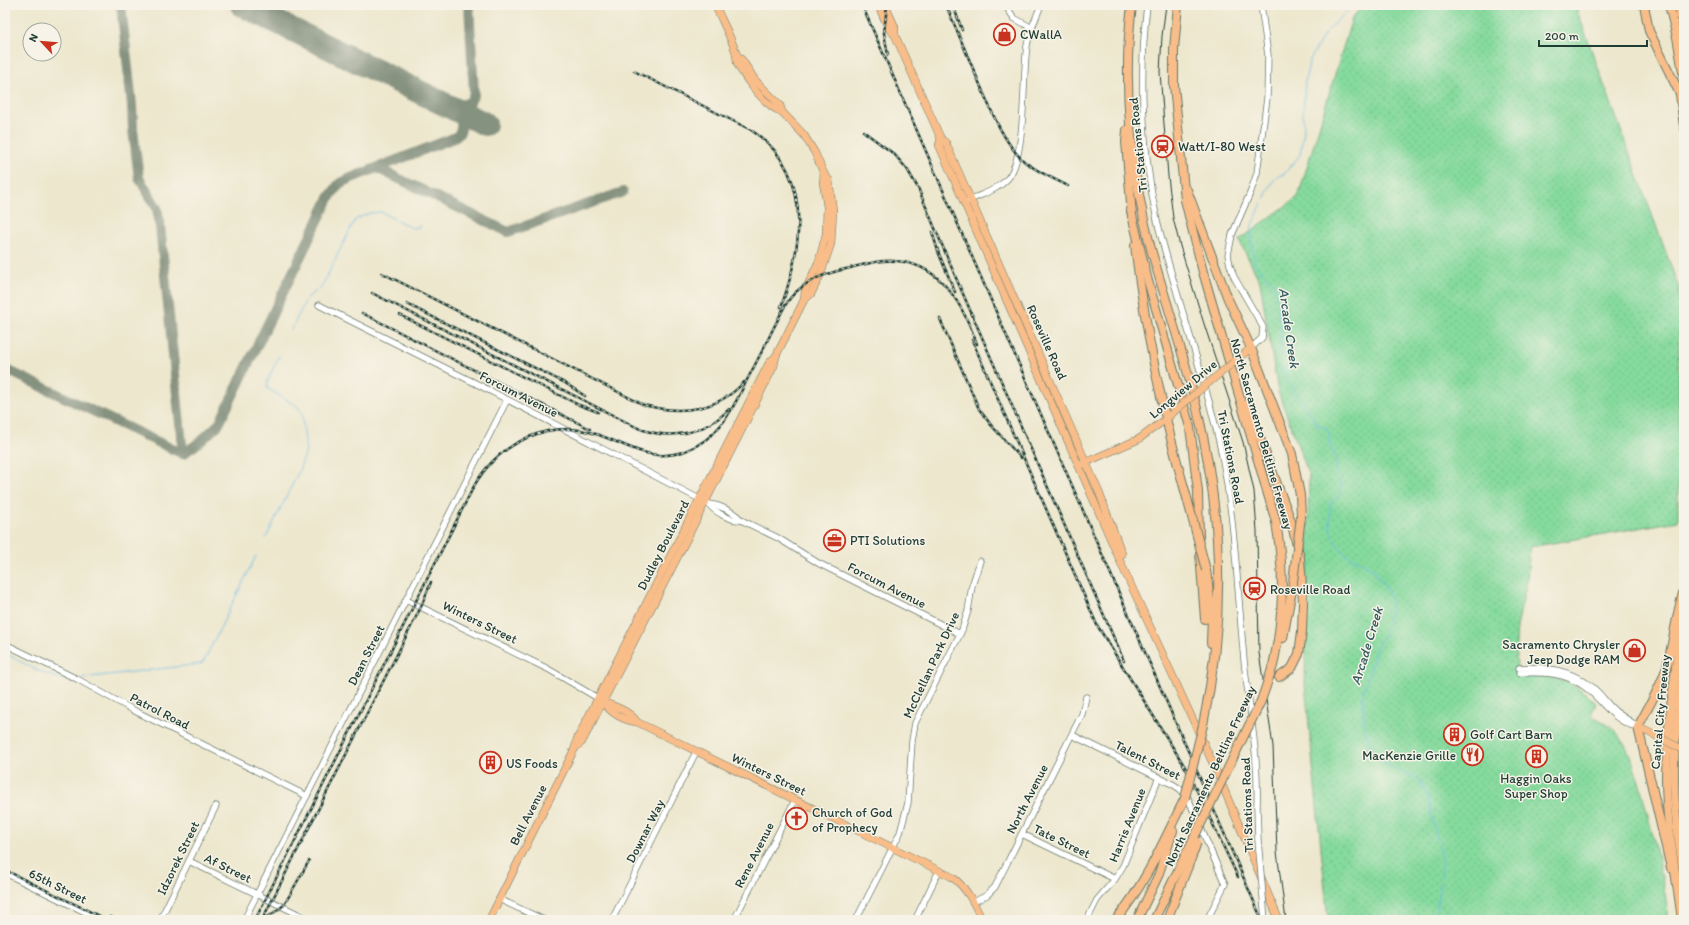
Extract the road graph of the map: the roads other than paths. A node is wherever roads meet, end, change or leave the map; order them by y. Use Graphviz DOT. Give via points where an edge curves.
graph roads {
  1 [pos="715,5"];
  2 [pos="878,5"];
  3 [pos="885,5"];
  4 [pos="1005,5"];
  5 [pos="1041,5"];
  6 [pos="1132,5"];
  7 [pos="1146,5"];
  8 [pos="1178,5"];
  9 [pos="1261,5"];
  10 [pos="1644,5"];
  11 [pos="1669,5"];
  12 [pos="1678,5"];
  13 [pos="1032,28"];
  14 [pos="1684,29"];
  15 [pos="895,35"];
  16 [pos="1684,78"];
  17 [pos="1129,109"];
  18 [pos="1684,127"];
  19 [pos="1181,172"];
  20 [pos="968,201"];
  21 [pos="1131,211"];
  22 [pos="319,305"];
  23 [pos="1251,348"];
  24 [pos="1236,386"];
  25 [pos="507,400"];
  26 [pos="1166,419"];
  27 [pos="1083,464"];
  28 [pos="705,502"];
  29 [pos="980,561"];
  30 [pos="1684,590"];
  31 [pos="406,600"];
  32 [pos="1684,601"];
  33 [pos="1205,619"];
  34 [pos="960,634"];
  35 [pos="1281,640"];
  36 [pos="5,644"];
  37 [pos="1684,664"];
  38 [pos="1522,671"];
  39 [pos="1279,677"];
  40 [pos="1086,697"];
  41 [pos="602,701"];
  42 [pos="1203,725"];
  43 [pos="1638,727"];
  44 [pos="1072,734"];
  45 [pos="1683,750"];
  46 [pos="696,752"];
  47 [pos="1159,777"];
  48 [pos="307,796"];
  49 [pos="795,800"];
  50 [pos="216,806"];
  51 [pos="1201,819"];
  52 [pos="1022,834"];
  53 [pos="1167,841"];
  54 [pos="892,848"];
  55 [pos="1189,855"];
  56 [pos="189,861"];
  57 [pos="939,871"];
  58 [pos="5,873"];
  59 [pos="1684,874"];
  60 [pos="1115,879"];
  61 [pos="1677,879"];
  62 [pos="257,895"];
  63 [pos="499,899"];
  64 [pos="974,902"];
  65 [pos="102,920"];
  66 [pos="160,920"];
  67 [pos="244,920"];
  68 [pos="310,920"];
  69 [pos="489,920"];
  70 [pos="544,920"];
  71 [pos="612,920"];
  72 [pos="734,920"];
  73 [pos="856,920"];
  74 [pos="915,920"];
  75 [pos="982,920"];
  76 [pos="1087,920"];
  77 [pos="1116,920"];
  78 [pos="1137,920"];
  79 [pos="1154,920"];
  80 [pos="1167,920"];
  81 [pos="1207,920"];
  82 [pos="1265,920"];
  83 [pos="1279,920"];
  84 [pos="1682,920"];
  1 -- 28 [label="main road, Dudley Boulevard" via="736,54 755,80 780,105 782,112 815,153 829,180 833,200 833,221 831,244 820,276 811,294 804,300 776,356 769,363"];
  2 -- 15 [label="main road, Roseville Road" via="889,29"];
  3 -- 15 [label="main road, Roseville Road" via="895,27"];
  4 -- 13 [label="street" via="1014,18"];
  5 -- 13 [label="street"];
  6 -- 17 [label="highway, North Sacramento Beltline Freeway" via="1128,57"];
  7 -- 82 [label="street, Tri Stations Road, bridge" via="1142,66 1145,133 1157,219 1206,392 1226,480 1246,682 1256,750 1258,840"];
  8 -- 19 [label="highway, North Sacramento Beltline Freeway" via="1174,85"];
  9 -- 23 [label="street, Longview Drive" via="1268,55 1267,98 1257,173 1232,235 1228,255 1234,277 1264,327 1262,338"];
  10 -- 18 [label="highway" via="1649,31 1680,94"];
  11 -- 16 [label="highway"];
  12 -- 14 [label="highway"];
  13 -- 20 [label="street" via="1027,46 1016,165 998,186"];
  15 -- 20 [label="main road, Roseville Road" via="941,139 946,142"];
  17 -- 21 [label="highway" via="1126,142"];
  17 -- 42 [label="highway, North Sacramento Beltline Freeway" via="1137,175 1151,247 1190,376 1212,490 1217,539 1218,589 1215,658"];
  19 -- 23 [label="highway" via="1212,259"];
  19 -- 24 [label="highway, North Sacramento Beltline Freeway" via="1189,222"];
  20 -- 27 [label="main road, Roseville Road"];
  21 -- 26 [label="highway" via="1144,312"];
  21 -- 33 [label="highway" via="1148,281 1190,427 1198,491 1200,567"];
  22 -- 25 [label="street, Forcum Avenue"];
  23 -- 26 [label="main road, Longview Drive, bridge"];
  23 -- 35 [label="highway, bridge" via="1298,474 1301,516 1292,590"];
  24 -- 35 [label="highway, North Sacramento Beltline Freeway" via="1272,504 1282,552"];
  24 -- 39 [label="highway" via="1244,395 1281,492 1300,558 1303,602 1299,654 1292,668"];
  25 -- 28 [label="street, Forcum Avenue"];
  25 -- 31 [label="street, Dean Street"];
  26 -- 27 [label="main road, Longview Drive" via="1139,439"];
  26 -- 42 [label="highway, bridge" via="1206,567 1212,615"];
  27 -- 83 [label="main road, Roseville Road" via="1131,581 1215,768"];
  28 -- 34 [label="street, Forcum Avenue" via="712,509 778,538 818,563"];
  28 -- 41 [label="main road, Dudley Boulevard"];
  29 -- 34 [label="street, McClellan Park Drive"];
  30 -- 43 [label="highway" via="1667,666"];
  31 -- 41 [label="street, Winters Street" via="548,669"];
  31 -- 48 [label="street, Dean Street"];
  32 -- 61 [label="highway, Capital City Freeway" via="1672,697 1666,779"];
  34 -- 54 [label="street, McClellan Park Drive" via="915,723 908,803 905,818"];
  35 -- 51 [label="highway, North Sacramento Beltline Freeway, bridge" via="1277,664 1261,700"];
  36 -- 48 [label="street, Patrol Road"];
  37 -- 59 [label="highway, Capital City Freeway" via="1674,777"];
  38 -- 43 [label="street" via="1558,674 1569,678 1584,686 1615,717"];
  40 -- 44 [label="street, North Avenue" via="1082,714"];
  41 -- 46 [label="main road, Winters Street" via="610,703 633,716 637,722"];
  41 -- 63 [label="main road, Bell Avenue" via="582,742 575,748"];
  42 -- 53 [label="highway, North Sacramento Beltline Freeway, bridge" via="1185,798"];
  43 -- 45 [label="main road, bridge"];
  43 -- 61 [label="highway" via="1670,865"];
  44 -- 47 [label="street, Talent Street"];
  44 -- 52 [label="street, North Avenue"];
  46 -- 49 [label="main road, Winters Street"];
  46 -- 71 [label="street, Downar Way"];
  47 -- 51 [label="street, Talent Street" via="1184,793"];
  47 -- 60 [label="street, Harris Avenue" via="1126,860"];
  48 -- 62 [label="street, Dean Street"];
  49 -- 54 [label="main road, Winters Street"];
  49 -- 72 [label="street, Rene Avenue"];
  50 -- 56 [label="street, Idzorek Street"];
  51 -- 55 [label="highway, North Sacramento Beltline Freeway, bridge"];
  51 -- 81 [label="street, Talent Street" via="1225,884"];
  52 -- 60 [label="street, Tate Street"];
  52 -- 64 [label="street, North Avenue" via="994,888"];
  53 -- 77 [label="highway" via="1141,885"];
  53 -- 78 [label="highway, North Sacramento Beltline Freeway" via="1158,876"];
  54 -- 57 [label="main road, Winters Street"];
  54 -- 73 [label="street, McClellan Park Drive"];
  55 -- 79 [label="highway, North Sacramento Beltline Freeway"];
  55 -- 80 [label="highway"];
  56 -- 62 [label="street, Af Street"];
  56 -- 66 [label="street, Idzorek Street"];
  57 -- 64 [label="main road, Winters Street" via="952,877"];
  57 -- 74 [label="street"];
  58 -- 65 [label="street, 65th Street"];
  60 -- 76 [label="street, Harris Avenue" via="1097,900"];
  61 -- 84 [label="highway, Capital City Freeway"];
  62 -- 67 [label="street, Dean Street"];
  62 -- 68 [label="street, Af Street"];
  63 -- 69 [label="main road, Bell Avenue"];
  63 -- 70 [label="street"];
  64 -- 75 [label="main road, Winters Street"];
}
